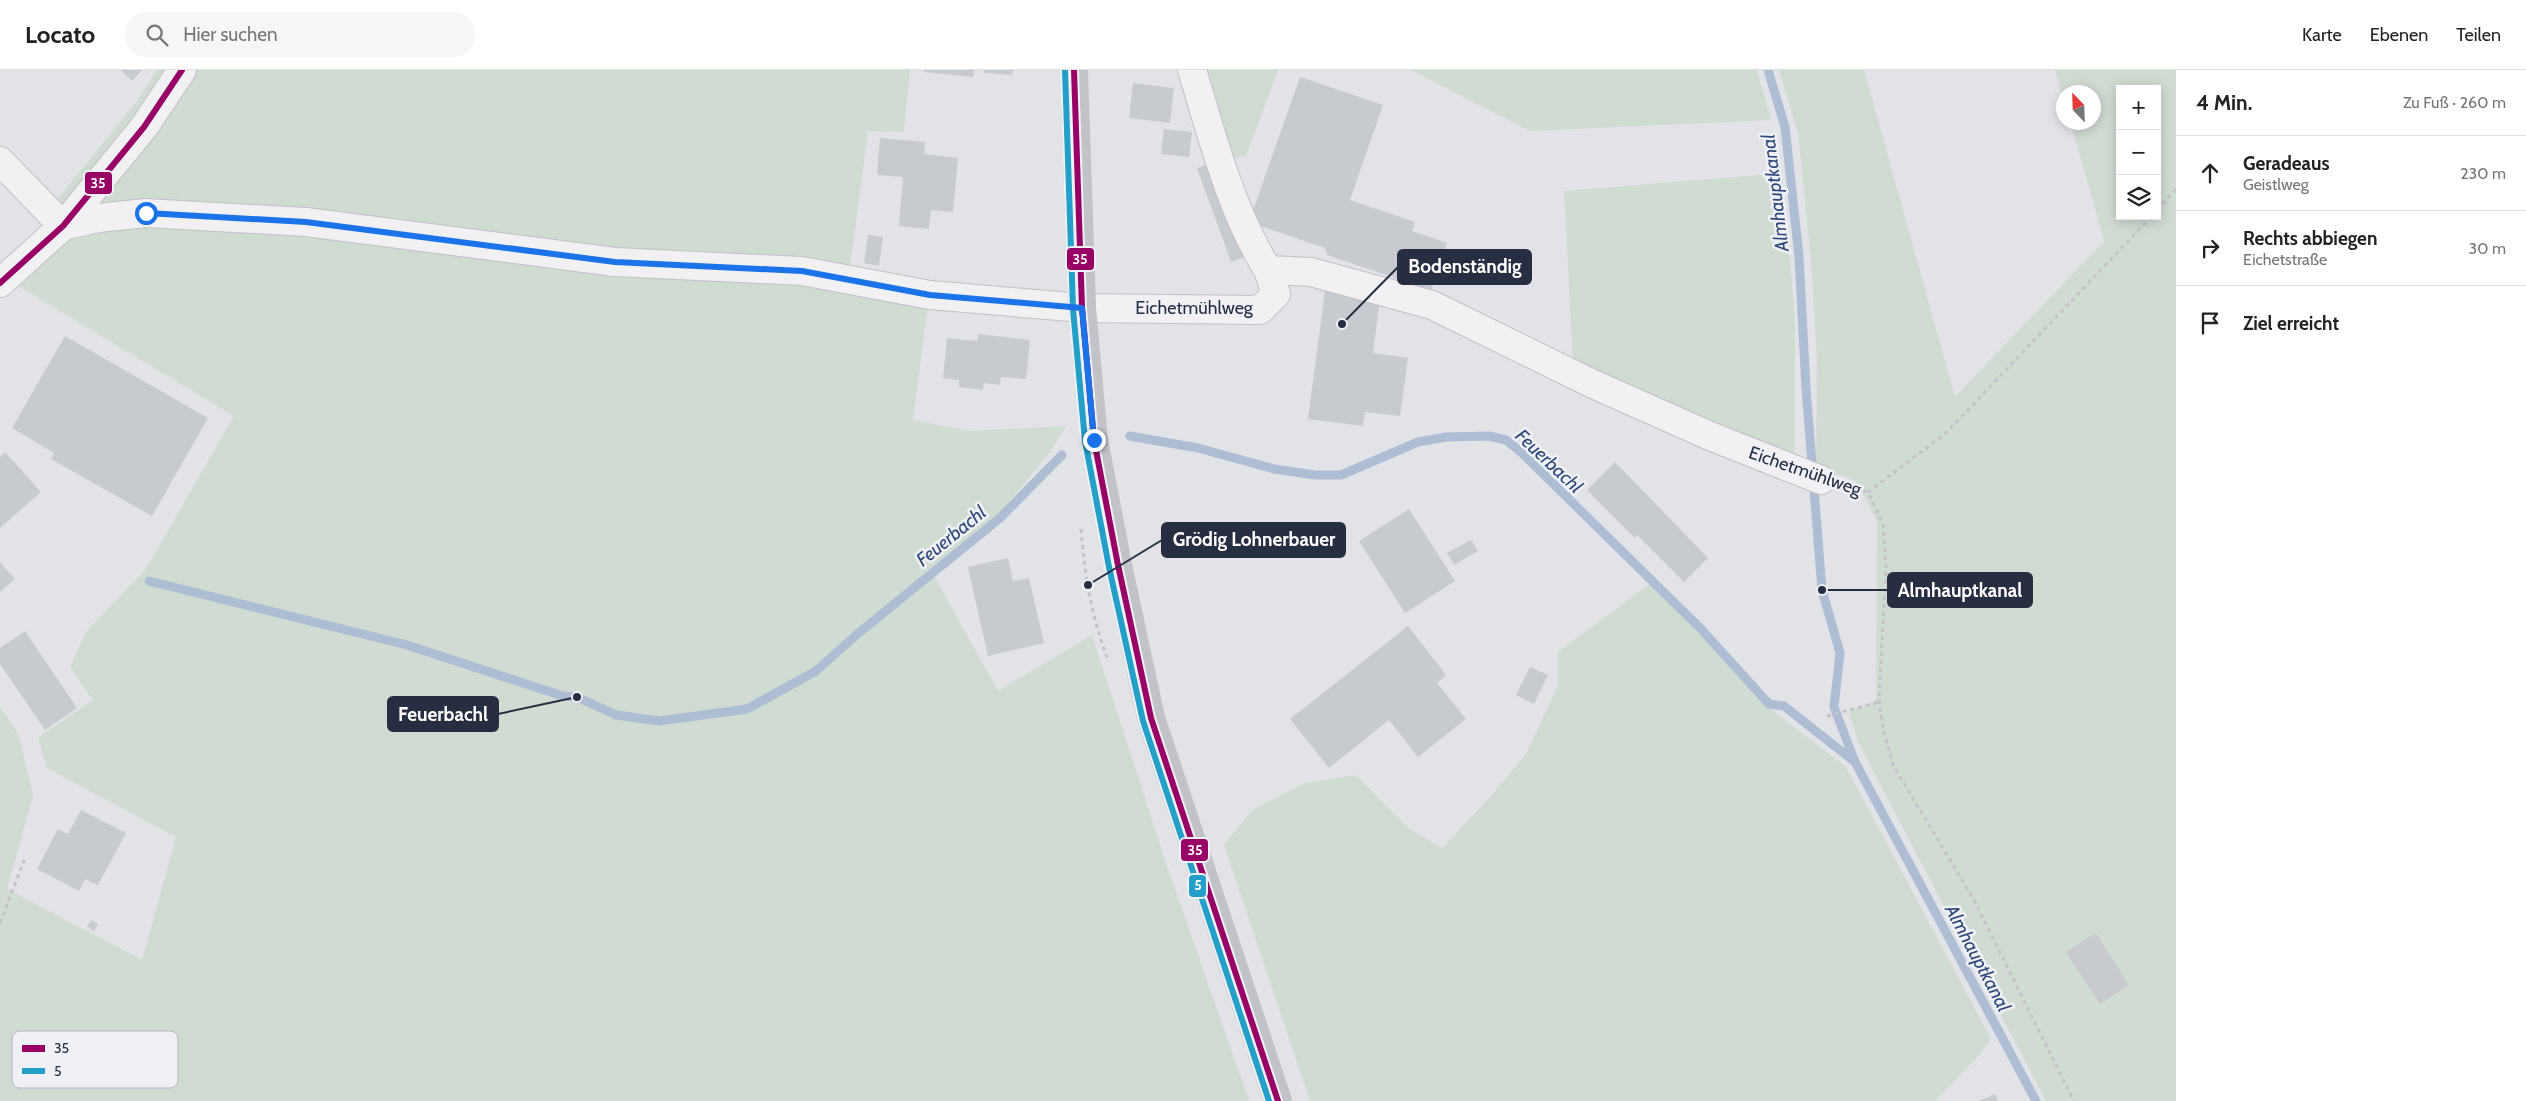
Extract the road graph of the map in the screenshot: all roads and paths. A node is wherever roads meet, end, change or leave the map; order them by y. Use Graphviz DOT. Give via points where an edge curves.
graph roads {
  1 [pos="182,70"];
  2 [pos="1074,70"];
  3 [pos="1192,70"];
  4 [pos="0,160"];
  5 [pos="2176,189"];
  6 [pos="2161,206"];
  7 [pos="2148,220"];
  8 [pos="63,226"];
  9 [pos="1268,270"];
  10 [pos="0,283"];
  11 [pos="1082,308"];
  12 [pos="1810,476"];
  13 [pos="1868,492"];
  14 [pos="1879,702"];
  15 [pos="1827,716"];
  16 [pos="25,858"];
  17 [pos="0,923"];
  18 [pos="1278,1101"];
  19 [pos="2074,1101"];
  1 -- 8 [label="street" via="144,127"];
  2 -- 11 [label="main road"];
  3 -- 9 [label="street, Eichetmühlweg" via="1218,157 1255,250"];
  4 -- 8 [label="street"];
  5 -- 6 [label="path"];
  7 -- 13 [label="path" via="1945,434"];
  8 -- 10 [label="street"];
  8 -- 11 [label="street" via="146,213 306,222 615,262 802,271 930,295"];
  9 -- 11 [label="street, Eichetmühlweg" via="1276,294 1260,310"];
  9 -- 12 [label="street, Eichetmühlweg" via="1312,272 1432,305 1593,384"];
  11 -- 18 [label="main road" via="1094,440 1151,718"];
  12 -- 13 [label="path, Eichetmühlweg"];
  13 -- 14 [label="path, Eichetmühlweg" via="1883,524 1886,566"];
  14 -- 15 [label="path"];
  14 -- 19 [label="path, Eichetmühlweg" via="1893,765 1974,900"];
  16 -- 17 [label="path"];
}
